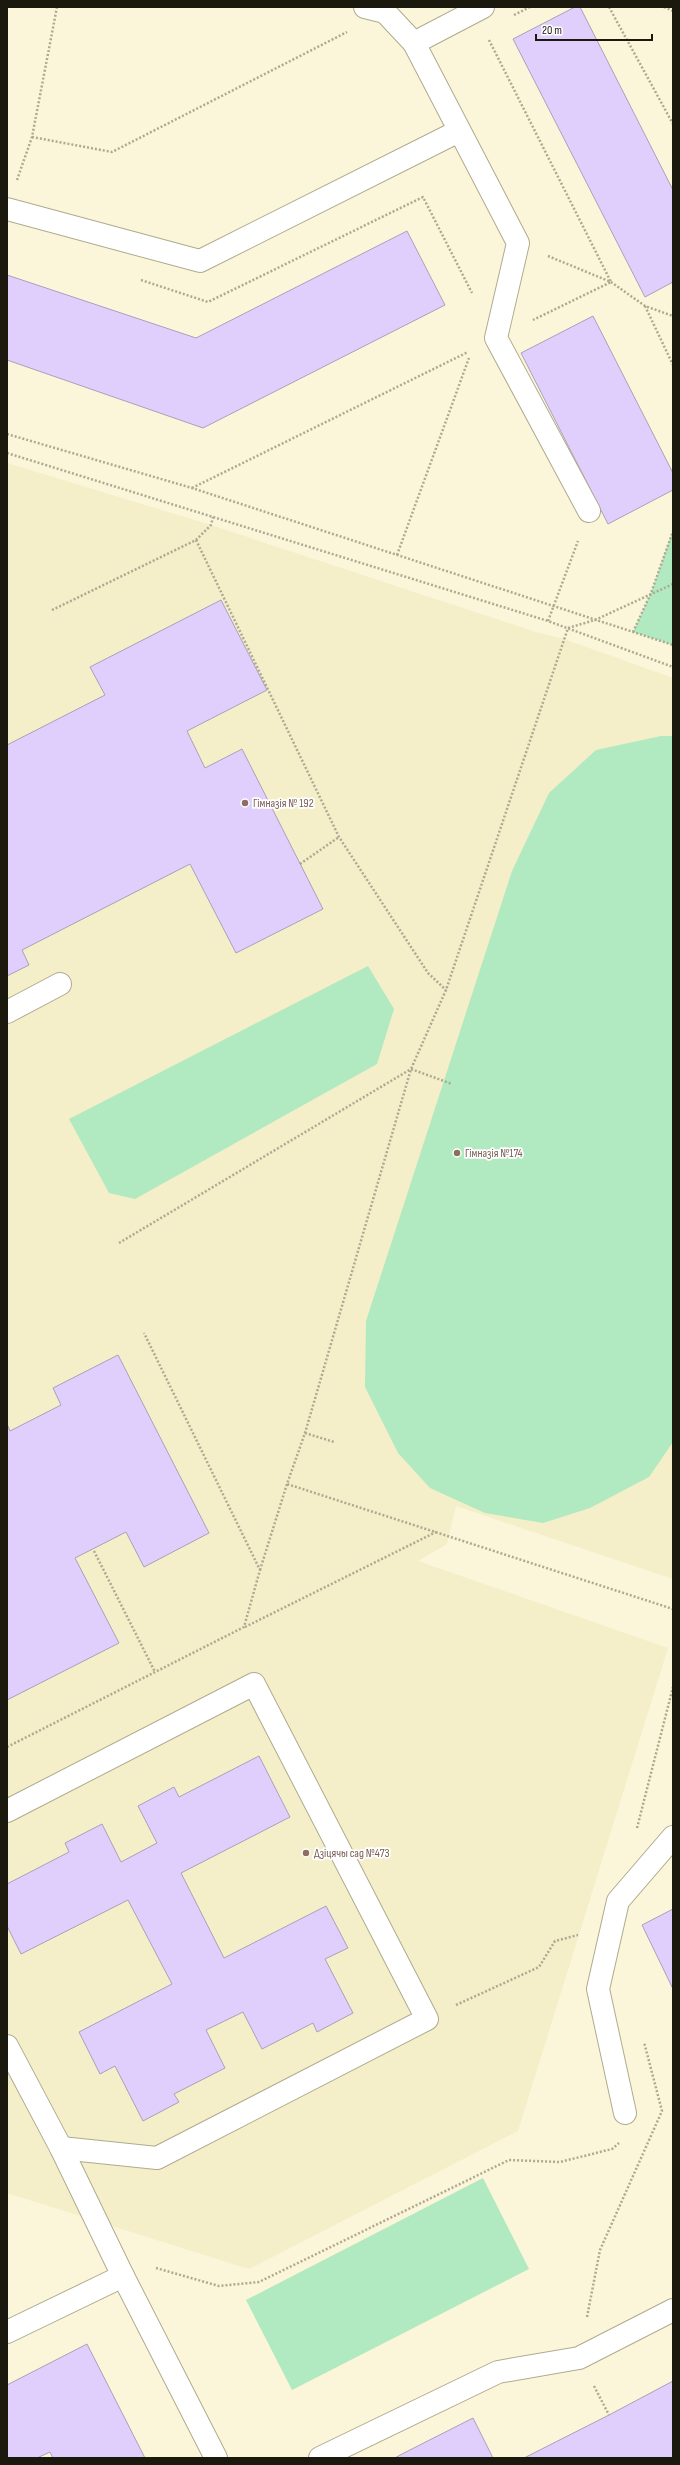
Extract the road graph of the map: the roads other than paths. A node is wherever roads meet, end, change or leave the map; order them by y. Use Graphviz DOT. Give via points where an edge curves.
graph roads {
  1 [pos="483,7"];
  2 [pos="375,10"];
  3 [pos="414,43"];
  4 [pos="459,130"];
  5 [pos="7,209"];
  6 [pos="589,511"];
  7 [pos="60,984"];
  8 [pos="7,1012"];
  9 [pos="7,1811"];
  10 [pos="673,1837"];
  11 [pos="7,2046"];
  12 [pos="625,2113"];
  13 [pos="61,2148"];
  14 [pos="123,2276"];
  15 [pos="673,2310"];
  16 [pos="7,2332"];
  17 [pos="216,2458"];
  18 [pos="320,2458"];
  1 -- 3 [label="lane"];
  2 -- 3 [label="lane"];
  3 -- 4 [label="lane"];
  4 -- 5 [label="lane" via="200,261"];
  4 -- 6 [label="lane" via="518,243 496,338"];
  7 -- 8 [label="lane"];
  9 -- 13 [label="lane" via="254,1684 427,2019 157,2158"];
  10 -- 12 [label="lane" via="618,1901 598,1989"];
  11 -- 13 [label="lane"];
  13 -- 14 [label="lane"];
  14 -- 16 [label="lane"];
  14 -- 17 [label="lane"];
  15 -- 18 [label="lane" via="579,2358 498,2372"];
}
